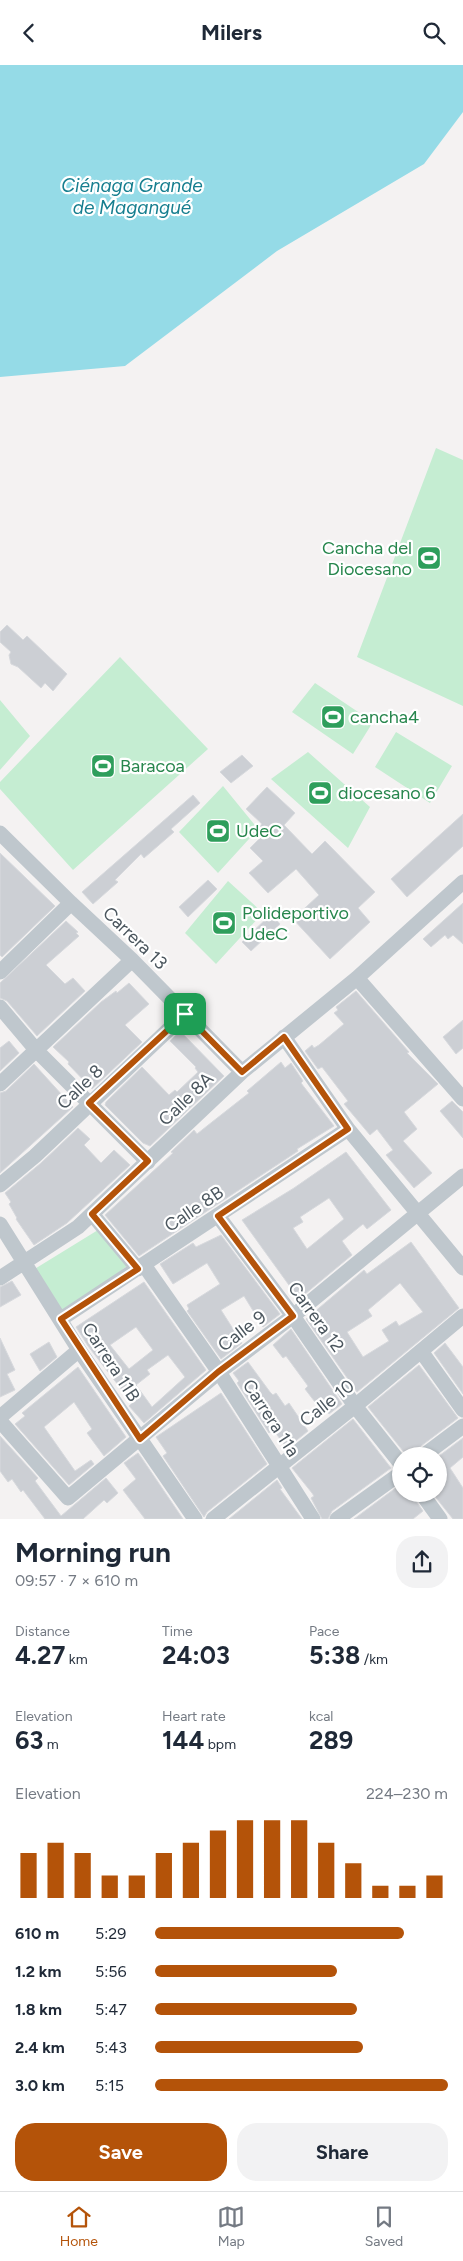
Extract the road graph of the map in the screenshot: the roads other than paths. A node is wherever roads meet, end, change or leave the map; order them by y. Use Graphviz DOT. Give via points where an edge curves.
graph roads {
  1 [pos="0,833"];
  2 [pos="462,886"];
  3 [pos="71,903"];
  4 [pos="132,960"];
  5 [pos="0,972"];
  6 [pos="357,978"];
  7 [pos="0,1007"];
  8 [pos="185,1014"];
  9 [pos="284,1037"];
  10 [pos="37,1051"];
  11 [pos="242,1072"];
  12 [pos="0,1084"];
  13 [pos="463,1099"];
  14 [pos="89,1103"];
  15 [pos="348,1129"];
  16 [pos="148,1161"];
  17 [pos="463,1176"];
  18 [pos="0,1185"];
  19 [pos="419,1213"];
  20 [pos="92,1214"];
  21 [pos="218,1216"];
  22 [pos="0,1225"];
  23 [pos="24,1261"];
  24 [pos="141,1267"];
  25 [pos="463,1268"];
  26 [pos="0,1278"];
  27 [pos="293,1316"];
  28 [pos="463,1316"];
  29 [pos="61,1319"];
  30 [pos="79,1350"];
  31 [pos="421,1351"];
  32 [pos="218,1372"];
  33 [pos="355,1406"];
  34 [pos="463,1410"];
  35 [pos="0,1419"];
  36 [pos="463,1426"];
  37 [pos="140,1439"];
  38 [pos="435,1447"];
  39 [pos="392,1453"];
  40 [pos="280,1464"];
  41 [pos="392,1479"];
  42 [pos="428,1502"];
  43 [pos="195,1519"];
  44 [pos="213,1519"];
  45 [pos="313,1519"];
  46 [pos="337,1519"];
  47 [pos="440,1519"];
  1 -- 3 [label="street, Carrera 13"];
  2 -- 6 [label="street, Calle 8A"];
  3 -- 4 [label="street, Carrera 13"];
  3 -- 5 [label="street"];
  4 -- 8 [label="street, Carrera 13"];
  4 -- 10 [label="street"];
  6 -- 9 [label="street, Calle 8A"];
  6 -- 13 [label="street"];
  7 -- 10 [label="street"];
  8 -- 11 [label="street, Carrera 13"];
  8 -- 14 [label="street, Calle 8"];
  9 -- 11 [label="street, Calle 8A"];
  9 -- 15 [label="street"];
  10 -- 12 [label="street"];
  10 -- 14 [label="street"];
  11 -- 16 [label="street, Calle 8A"];
  14 -- 16 [label="street"];
  14 -- 18 [label="street, Calle 8"];
  15 -- 19 [label="street"];
  15 -- 21 [label="street, Calle 8B"];
  16 -- 20 [label="street, Calle 8A"];
  17 -- 19 [label="street, Calle 9"];
  19 -- 25 [label="street"];
  19 -- 27 [label="street, Calle 9"];
  20 -- 23 [label="street, Calle 8A" via="78,1227"];
  20 -- 24 [label="street, Carrera 11a"];
  21 -- 24 [label="street, Calle 8B"];
  21 -- 27 [label="street, Carrera 12"];
  22 -- 23 [label="street, Carrera 11B"];
  23 -- 26 [label="street, Calle 8A"];
  23 -- 29 [label="street, Carrera 11B"];
  24 -- 29 [label="street, Calle 8B"];
  24 -- 32 [label="street, Carrera 11a"];
  27 -- 32 [label="street, Calle 9"];
  27 -- 33 [label="street, Carrera 12"];
  28 -- 31 [label="street, Calle 10"];
  29 -- 30 [label="street, Carrera 11B"];
  30 -- 35 [label="street"];
  30 -- 37 [label="street, Carrera 11B"];
  31 -- 33 [label="street, Calle 10"];
  31 -- 34 [label="street"];
  32 -- 37 [label="street, Calle 9"];
  32 -- 40 [label="street, Carrera 11a"];
  33 -- 39 [label="street, Carrera 12"];
  33 -- 40 [label="street, Calle 10"];
  35 -- 37 [label="street, Calle 9" via="68,1498"];
  36 -- 38 [label="street"];
  37 -- 43 [label="street, Carrera 11B"];
  40 -- 44 [label="street, Calle 10"];
  40 -- 45 [label="street, Carrera 11a"];
  41 -- 46 [label="street"];
  42 -- 47 [label="street"];
}
